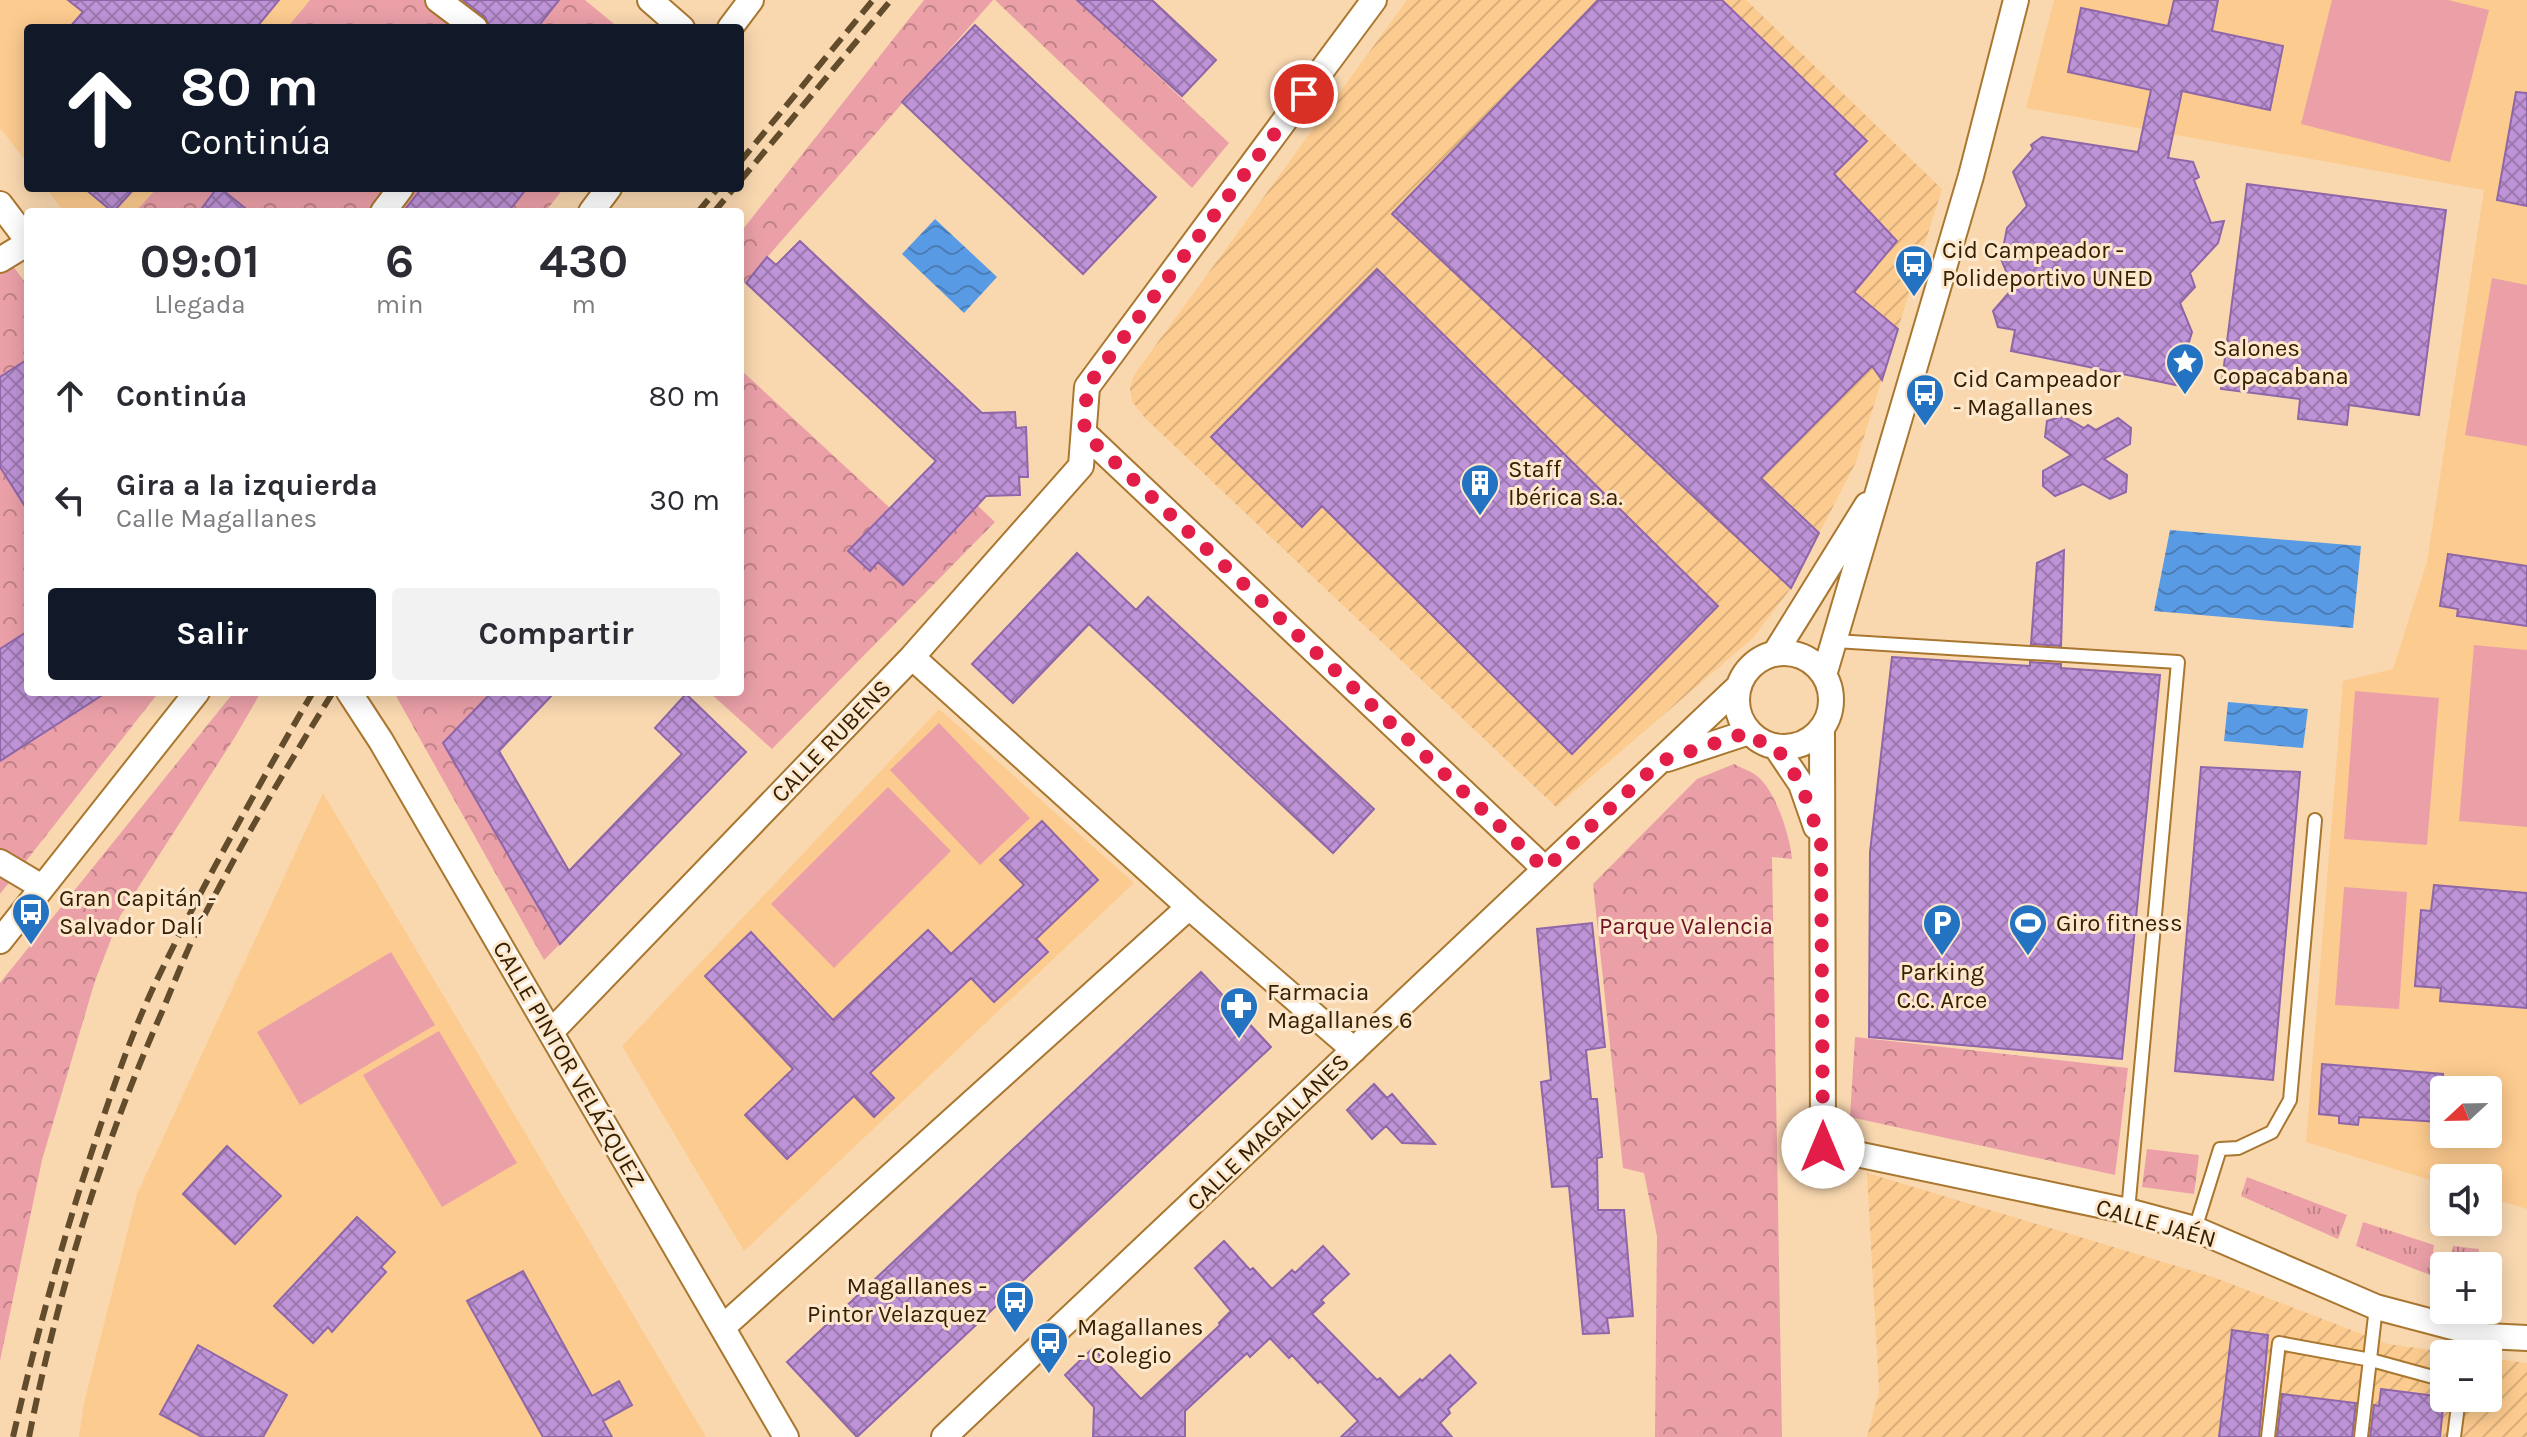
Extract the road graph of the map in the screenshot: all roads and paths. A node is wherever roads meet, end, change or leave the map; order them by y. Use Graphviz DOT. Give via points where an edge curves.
graph roads {
  1 [pos="438,0"];
  2 [pos="650,0"];
  3 [pos="751,0"];
  4 [pos="1374,0"];
  5 [pos="2016,0"];
  6 [pos="470,24"];
  7 [pos="677,24"];
  8 [pos="733,24"];
  9 [pos="0,204"];
  10 [pos="24,237"];
  11 [pos="24,245"];
  12 [pos="0,260"];
  13 [pos="1084,433"];
  14 [pos="1883,479"];
  15 [pos="1835,641"];
  16 [pos="1775,653"];
  17 [pos="912,657"];
  18 [pos="1824,675"];
  19 [pos="1738,687"];
  20 [pos="194,696"];
  21 [pos="352,696"];
  22 [pos="1822,728"];
  23 [pos="1749,732"];
  24 [pos="1776,747"];
  25 [pos="1661,761"];
  26 [pos="2315,820"];
  27 [pos="1821,842"];
  28 [pos="0,862"];
  29 [pos="1545,869"];
  30 [pos="42,887"];
  31 [pos="1189,907"];
  32 [pos="0,941"];
  33 [pos="551,1032"];
  34 [pos="1354,1050"];
  35 [pos="2128,1211"];
  36 [pos="2195,1229"];
  37 [pos="2376,1307"];
  38 [pos="723,1327"];
  39 [pos="2527,1338"];
  40 [pos="2371,1360"];
  41 [pos="2430,1376"];
  42 [pos="2457,1412"];
  43 [pos="786,1437"];
  44 [pos="944,1437"];
  45 [pos="2268,1437"];
  46 [pos="2361,1437"];
  47 [pos="2454,1437"];
  1 -- 6 [label="street"];
  2 -- 7 [label="street"];
  3 -- 8 [label="street"];
  4 -- 13 [label="street, CALLE RUBENS" via="1087,387"];
  5 -- 14 [label="street"];
  9 -- 10 [label="street"];
  11 -- 12 [label="street"];
  13 -- 17 [label="street, CALLE RUBENS" via="1081,466"];
  13 -- 29 [label="street"];
  14 -- 15 [label="street"];
  14 -- 16 [label="street"];
  15 -- 18 [label="street"];
  15 -- 35 [label="lane" via="2178,662"];
  16 -- 18 [label="street" via="1811,661"];
  16 -- 19 [label="street" via="1758,660"];
  17 -- 31 [label="street"];
  17 -- 33 [label="street, CALLE RUBENS"];
  18 -- 22 [label="street" via="1830,711"];
  19 -- 23 [label="street" via="1737,711"];
  19 -- 25 [label="street, CALLE MAGALLANES"];
  20 -- 30 [label="street"];
  21 -- 33 [label="street, CALLE PINTOR VELÁZQUEZ"];
  22 -- 24 [label="street" via="1802,744"];
  22 -- 27 [label="street"];
  23 -- 24 [label="street"];
  23 -- 25 [label="street, CALLE MAGALLANES"];
  24 -- 27 [label="street" via="1801,784"];
  25 -- 29 [label="street, CALLE MAGALLANES"];
  26 -- 36 [label="lane" via="2290,1100 2272,1132 2238,1148 2220,1149"];
  27 -- 35 [label="street, CALLE JAÉN" via="1823,1147"];
  28 -- 30 [label="street"];
  29 -- 34 [label="street, CALLE MAGALLANES"];
  30 -- 32 [label="street"];
  31 -- 34 [label="street"];
  31 -- 38 [label="street"];
  33 -- 38 [label="street, CALLE PINTOR VELÁZQUEZ"];
  34 -- 44 [label="street, CALLE MAGALLANES"];
  35 -- 36 [label="street, CALLE JAÉN"];
  36 -- 37 [label="street, CALLE JAÉN"];
  37 -- 39 [label="street, CALLE JAÉN" via="2486,1336"];
  37 -- 40 [label="lane"];
  38 -- 43 [label="street, CALLE PINTOR VELÁZQUEZ"];
  40 -- 41 [label="lane"];
  40 -- 45 [label="lane" via="2279,1343"];
  40 -- 46 [label="lane"];
  42 -- 47 [label="lane"];
}
